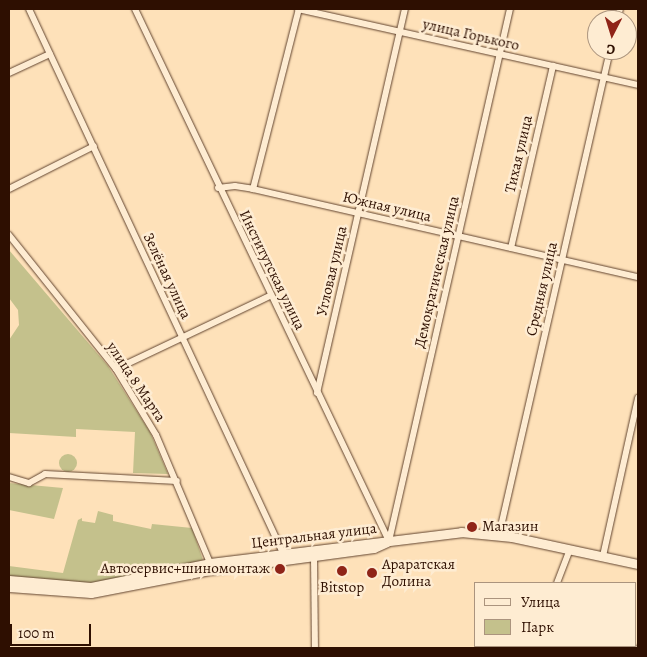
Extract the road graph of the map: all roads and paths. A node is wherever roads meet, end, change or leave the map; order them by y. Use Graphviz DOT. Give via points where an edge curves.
graph roads {
  1 [pos="29,9"];
  2 [pos="135,9"];
  3 [pos="299,9"];
  4 [pos="405,9"];
  5 [pos="510,9"];
  6 [pos="400,31"];
  7 [pos="50,54"];
  8 [pos="500,54"];
  9 [pos="607,60"];
  10 [pos="553,66"];
  11 [pos="9,73"];
  12 [pos="603,77"];
  13 [pos="638,85"];
  14 [pos="94,146"];
  15 [pos="218,188"];
  16 [pos="9,189"];
  17 [pos="253,190"];
  18 [pos="358,213"];
  19 [pos="9,235"];
  20 [pos="458,236"];
  21 [pos="511,248"];
  22 [pos="561,260"];
  23 [pos="638,277"];
  24 [pos="270,296"];
  25 [pos="182,338"];
  26 [pos="116,370"];
  27 [pos="317,393"];
  28 [pos="638,398"];
  29 [pos="9,477"];
  30 [pos="178,481"];
  31 [pos="500,535"];
  32 [pos="389,541"];
  33 [pos="570,549"];
  34 [pos="282,553"];
  35 [pos="314,556"];
  36 [pos="603,556"];
  37 [pos="210,563"];
  38 [pos="638,564"];
  39 [pos="9,580"];
  40 [pos="557,582"];
  41 [pos="9,587"];
  42 [pos="315,648"];
  1 -- 7 [label="street, Зелёная улица"];
  2 -- 15 [label="street, Институтская улица"];
  3 -- 6 [label="street, улица Горького"];
  3 -- 17 [label="street"];
  4 -- 6 [label="street, Угловая улица"];
  5 -- 8 [label="street, Демократическая улица"];
  6 -- 8 [label="street, улица Горького"];
  6 -- 18 [label="street, Угловая улица"];
  7 -- 11 [label="street"];
  7 -- 14 [label="street, Зелёная улица"];
  8 -- 10 [label="street, улица Горького"];
  8 -- 20 [label="street, Демократическая улица"];
  9 -- 12 [label="street, Средняя улица"];
  10 -- 12 [label="street, улица Горького"];
  10 -- 21 [label="street, Тихая улица"];
  12 -- 13 [label="street, улица Горького"];
  12 -- 22 [label="street, Средняя улица"];
  14 -- 16 [label="street"];
  14 -- 25 [label="street, Зелёная улица"];
  15 -- 17 [label="street, Южная улица" via="235,186"];
  15 -- 24 [label="street, Институтская улица"];
  17 -- 18 [label="street, Южная улица"];
  18 -- 20 [label="street, Южная улица"];
  18 -- 27 [label="street, Угловая улица"];
  19 -- 26 [label="street, улица 8 Марта"];
  20 -- 21 [label="street, Южная улица"];
  20 -- 32 [label="street, Демократическая улица"];
  21 -- 22 [label="street, Южная улица"];
  22 -- 23 [label="street, Южная улица"];
  22 -- 31 [label="street, Средняя улица"];
  24 -- 25 [label="street"];
  24 -- 27 [label="street, Институтская улица"];
  25 -- 26 [label="street"];
  25 -- 34 [label="street, Зелёная улица"];
  26 -- 30 [label="street, улица 8 Марта" via="156,435"];
  27 -- 32 [label="street, Институтская улица"];
  28 -- 36 [label="street"];
  29 -- 30 [label="street" via="29,483 45,474"];
  30 -- 37 [label="street, улица 8 Марта"];
  31 -- 32 [label="main road" via="450,533"];
  31 -- 33 [label="main road"];
  32 -- 34 [label="main road, Центральная улица"];
  32 -- 35 [label="main road, Центральная улица" via="374,548"];
  33 -- 36 [label="main road"];
  33 -- 40 [label="street"];
  34 -- 37 [label="main road, Центральная улица"];
  35 -- 41 [label="main road, Центральная улица" via="211,570 91,593"];
  35 -- 42 [label="street"];
  36 -- 38 [label="main road"];
  37 -- 39 [label="main road, Центральная улица" via="91,586"];
}
